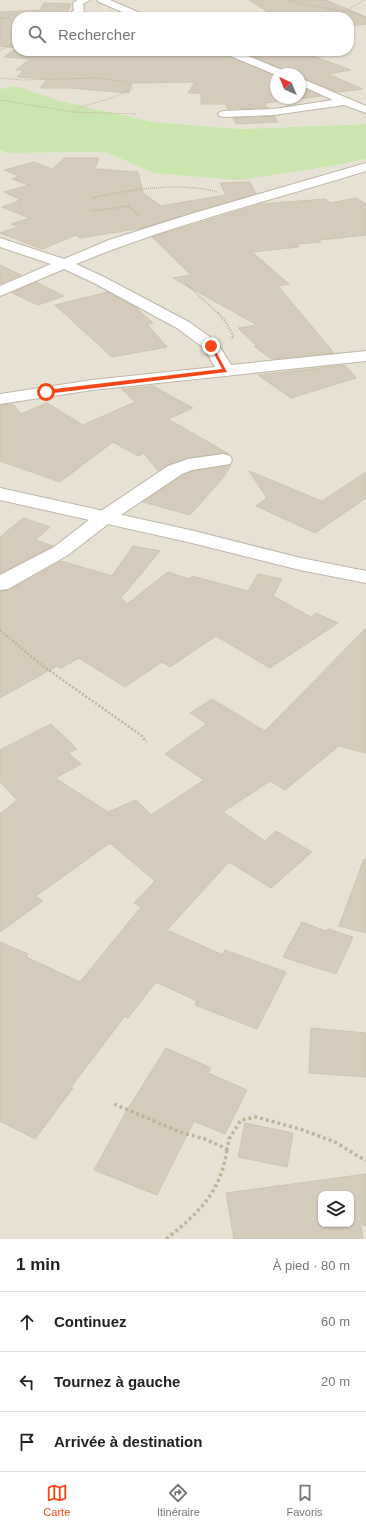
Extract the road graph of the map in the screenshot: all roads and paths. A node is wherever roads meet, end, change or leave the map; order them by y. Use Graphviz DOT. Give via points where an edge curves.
graph roads {
  1 [pos="85,0"];
  2 [pos="102,0"];
  3 [pos="288,0"];
  4 [pos="364,0"];
  5 [pos="78,12"];
  6 [pos="130,12"];
  7 [pos="348,12"];
  8 [pos="352,12"];
  9 [pos="354,13"];
  10 [pos="0,18"];
  11 [pos="366,18"];
  12 [pos="12,20"];
  13 [pos="12,44"];
  14 [pos="0,50"];
  15 [pos="239,56"];
  16 [pos="270,69"];
  17 [pos="0,78"];
  18 [pos="306,84"];
  19 [pos="350,98"];
  20 [pos="0,100"];
  21 [pos="366,110"];
  22 [pos="73,112"];
  23 [pos="137,114"];
  24 [pos="224,114"];
  25 [pos="366,167"];
  26 [pos="93,198"];
  27 [pos="254,200"];
  28 [pos="92,211"];
  29 [pos="160,228"];
  30 [pos="0,242"];
  31 [pos="64,264"];
  32 [pos="186,284"];
  33 [pos="0,291"];
  34 [pos="211,346"];
  35 [pos="366,356"];
  36 [pos="226,370"];
  37 [pos="0,399"];
  38 [pos="223,460"];
  39 [pos="0,494"];
  40 [pos="105,517"];
  41 [pos="366,577"];
  42 [pos="0,584"];
  43 [pos="0,630"];
  44 [pos="146,742"];
  45 [pos="114,1104"];
  46 [pos="227,1148"];
  47 [pos="366,1161"];
  48 [pos="166,1239"];
  1 -- 5 [label="street" via="78,3"];
  2 -- 6 [label="street"];
  3 -- 7 [label="path"];
  4 -- 8 [label="path" via="348,10"];
  9 -- 11 [label="path"];
  10 -- 12 [label="path"];
  13 -- 14 [label="path"];
  15 -- 16 [label="street"];
  17 -- 22 [label="path" via="96,78 128,82 132,88"];
  18 -- 19 [label="street" via="335,96"];
  19 -- 21 [label="street"];
  19 -- 24 [label="street" via="274,112"];
  20 -- 22 [label="path"];
  22 -- 23 [label="path"];
  25 -- 27 [label="street"];
  26 -- 27 [label="path" via="126,192 192,188"];
  27 -- 29 [label="street"];
  28 -- 29 [label="path" via="100,212 128,206 142,219"];
  29 -- 31 [label="street" via="114,243"];
  30 -- 31 [label="street"];
  31 -- 33 [label="street"];
  31 -- 34 [label="street" via="177,322"];
  32 -- 34 [label="path" via="213,307 231,328 234,337"];
  34 -- 36 [label="street"];
  35 -- 36 [label="street"];
  36 -- 37 [label="street" via="92,385"];
  38 -- 40 [label="street" via="188,465 175,470"];
  39 -- 40 [label="street"];
  40 -- 41 [label="street" via="300,564"];
  40 -- 42 [label="street" via="61,551"];
  43 -- 44 [label="path" via="40,664 104,708 142,736"];
  45 -- 46 [label="path" via="180,1132"];
  46 -- 47 [label="path" via="229,1139 241,1120 256,1117 335,1142"];
  46 -- 48 [label="path" via="216,1188 192,1218"];
}
